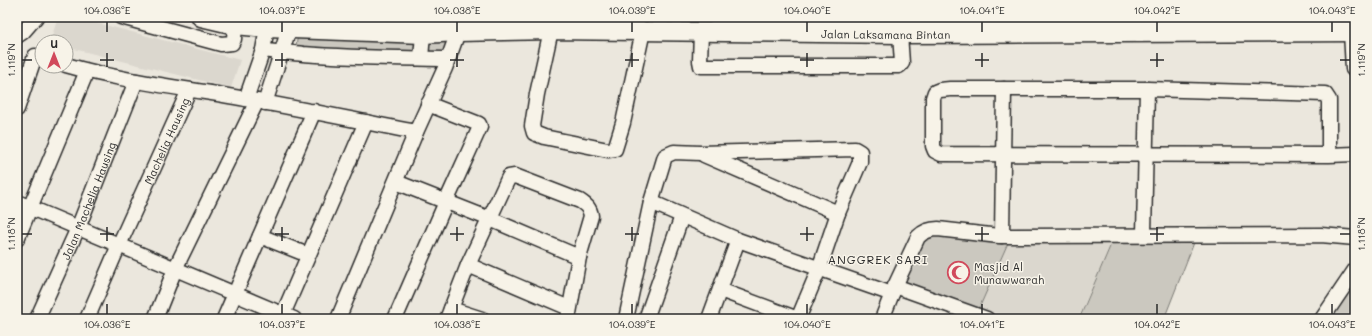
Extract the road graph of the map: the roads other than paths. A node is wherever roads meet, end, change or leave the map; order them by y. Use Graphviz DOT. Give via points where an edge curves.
graph roads {
  1 [pos="36,17"];
  2 [pos="121,17"];
  3 [pos="201,17"];
  4 [pos="1339,17"];
  5 [pos="363,18"];
  6 [pos="661,18"];
  7 [pos="866,18"];
  8 [pos="1201,18"];
  9 [pos="287,23"];
  10 [pos="1110,23"];
  11 [pos="235,25"];
  12 [pos="754,26"];
  13 [pos="1354,27"];
  14 [pos="267,28"];
  15 [pos="551,30"];
  16 [pos="643,31"];
  17 [pos="458,32"];
  18 [pos="701,32"];
  19 [pos="423,34"];
  20 [pos="900,34"];
  21 [pos="17,36"];
  22 [pos="263,50"];
  23 [pos="280,53"];
  24 [pos="422,58"];
  25 [pos="34,59"];
  26 [pos="448,59"];
  27 [pos="74,67"];
  28 [pos="87,71"];
  29 [pos="1355,71"];
  30 [pos="136,81"];
  31 [pos="1004,89"];
  32 [pos="1147,89"];
  33 [pos="189,90"];
  34 [pos="256,101"];
  35 [pos="428,104"];
  36 [pos="17,108"];
  37 [pos="314,111"];
  38 [pos="366,122"];
  39 [pos="416,132"];
  40 [pos="700,154"];
  41 [pos="1004,154"];
  42 [pos="1145,154"];
  43 [pos="1355,154"];
  44 [pos="1329,155"];
  45 [pos="396,182"];
  46 [pos="17,202"];
  47 [pos="446,202"];
  48 [pos="651,202"];
  49 [pos="30,208"];
  50 [pos="838,213"];
  51 [pos="682,216"];
  52 [pos="490,219"];
  53 [pos="78,228"];
  54 [pos="1144,234"];
  55 [pos="260,236"];
  56 [pos="1002,236"];
  57 [pos="1355,238"];
  58 [pos="17,239"];
  59 [pos="738,240"];
  60 [pos="119,245"];
  61 [pos="308,255"];
  62 [pos="579,257"];
  63 [pos="468,266"];
  64 [pos="175,269"];
  65 [pos="819,269"];
  66 [pos="1355,270"];
  67 [pos="720,290"];
  68 [pos="893,290"];
  69 [pos="234,294"];
  70 [pos="449,314"];
  71 [pos="569,314"];
  72 [pos="286,317"];
  73 [pos="38,319"];
  74 [pos="88,319"];
  75 [pos="155,319"];
  76 [pos="224,319"];
  77 [pos="338,319"];
  78 [pos="395,319"];
  79 [pos="482,319"];
  80 [pos="626,319"];
  81 [pos="646,319"];
  82 [pos="709,319"];
  83 [pos="798,319"];
  84 [pos="882,319"];
  85 [pos="987,319"];
  86 [pos="1322,319"];
  1 -- 21 [label="street"];
  2 -- 11 [label="street" via="221,44 232,43"];
  3 -- 11 [label="main road, Jalan Laksamana Bintan"];
  4 -- 8 [label="main road, Jalan Laksamana Bintan"];
  4 -- 13 [label="main road, Jalan Laksamana Bintan"];
  5 -- 6 [label="main road, Jalan Laksamana Bintan"];
  5 -- 9 [label="main road, Jalan Laksamana Bintan"];
  6 -- 12 [label="main road, Jalan Laksamana Bintan"];
  7 -- 10 [label="main road, Jalan Laksamana Bintan"];
  7 -- 12 [label="main road, Jalan Laksamana Bintan"];
  8 -- 10 [label="main road, Jalan Laksamana Bintan"];
  9 -- 14 [label="main road, Jalan Laksamana Bintan"];
  9 -- 19 [label="main road, Jalan Laksamana Bintan"];
  9 -- 23 [label="street"];
  10 -- 13 [label="main road, Jalan Laksamana Bintan"];
  10 -- 20 [label="main road, Jalan Laksamana Bintan"];
  11 -- 14 [label="main road, Jalan Laksamana Bintan"];
  12 -- 18 [label="main road, Jalan Laksamana Bintan"];
  12 -- 20 [label="main road, Jalan Laksamana Bintan"];
  13 -- 29 [label="street"];
  14 -- 22 [label="street"];
  15 -- 16 [label="main road, Jalan Laksamana Bintan"];
  15 -- 16 [label="street" via="537,94 532,126 534,133 608,150 614,149 623,123"];
  15 -- 17 [label="main road, Jalan Laksamana Bintan"];
  16 -- 18 [label="main road, Jalan Laksamana Bintan"];
  17 -- 19 [label="main road, Jalan Laksamana Bintan"];
  17 -- 26 [label="street"];
  18 -- 20 [label="street" via="701,66 900,66"];
  19 -- 24 [label="street"];
  22 -- 23 [label="street"];
  22 -- 34 [label="street"];
  23 -- 24 [label="street"];
  23 -- 34 [label="street"];
  24 -- 26 [label="street"];
  25 -- 36 [label="street"];
  26 -- 35 [label="street"];
  27 -- 28 [label="street"];
  28 -- 30 [label="street"];
  28 -- 49 [label="street"];
  30 -- 33 [label="street"];
  30 -- 53 [label="street, Jalan Machelia Hausing"];
  31 -- 32 [label="street"];
  31 -- 41 [label="street"];
  31 -- 41 [label="street" via="935,92 933,146 935,151 941,154"];
  32 -- 42 [label="street"];
  32 -- 44 [label="street" via="1325,94 1330,100"];
  33 -- 34 [label="street, Machelia Hausing"];
  33 -- 60 [label="street, Machelia Hausing"];
  34 -- 37 [label="street, Machelia Hausing"];
  34 -- 64 [label="street"];
  35 -- 39 [label="street"];
  35 -- 47 [label="street" via="480,126"];
  37 -- 38 [label="street, Machelia Hausing"];
  37 -- 55 [label="street"];
  38 -- 39 [label="street, Machelia Hausing"];
  38 -- 61 [label="street"];
  39 -- 45 [label="street"];
  40 -- 48 [label="street" via="674,152 665,156"];
  40 -- 50 [label="street"];
  40 -- 50 [label="street" via="855,149 860,152 860,162"];
  41 -- 42 [label="street"];
  41 -- 56 [label="street"];
  42 -- 44 [label="street"];
  42 -- 54 [label="street"];
  43 -- 44 [label="street"];
  45 -- 47 [label="street"];
  45 -- 77 [label="street"];
  46 -- 49 [label="street"];
  47 -- 52 [label="street"];
  47 -- 78 [label="street"];
  48 -- 51 [label="street"];
  48 -- 80 [label="street"];
  49 -- 53 [label="street"];
  49 -- 58 [label="street"];
  50 -- 65 [label="street"];
  51 -- 59 [label="street"];
  51 -- 81 [label="street"];
  52 -- 62 [label="street"];
  52 -- 62 [label="street" via="509,177 519,176 580,202 587,206 591,216"];
  52 -- 63 [label="street"];
  53 -- 60 [label="street"];
  53 -- 73 [label="street, Jalan Machelia Hausing"];
  54 -- 56 [label="street"];
  54 -- 57 [label="street" via="1321,234"];
  55 -- 61 [label="street"];
  55 -- 69 [label="street"];
  56 -- 68 [label="street" via="938,229 923,232 915,242"];
  59 -- 65 [label="street"];
  59 -- 67 [label="street"];
  60 -- 64 [label="street"];
  60 -- 74 [label="street, Machelia Hausing"];
  61 -- 72 [label="street"];
  62 -- 71 [label="street"];
  63 -- 70 [label="street"];
  63 -- 71 [label="street"];
  64 -- 69 [label="street"];
  64 -- 75 [label="street"];
  65 -- 68 [label="street"];
  65 -- 83 [label="street"];
  66 -- 86 [label="street"];
  67 -- 82 [label="street"];
  67 -- 83 [label="street"];
  68 -- 84 [label="street"];
  68 -- 85 [label="street"];
  69 -- 72 [label="street"];
  69 -- 76 [label="street"];
  70 -- 79 [label="street"];
}
